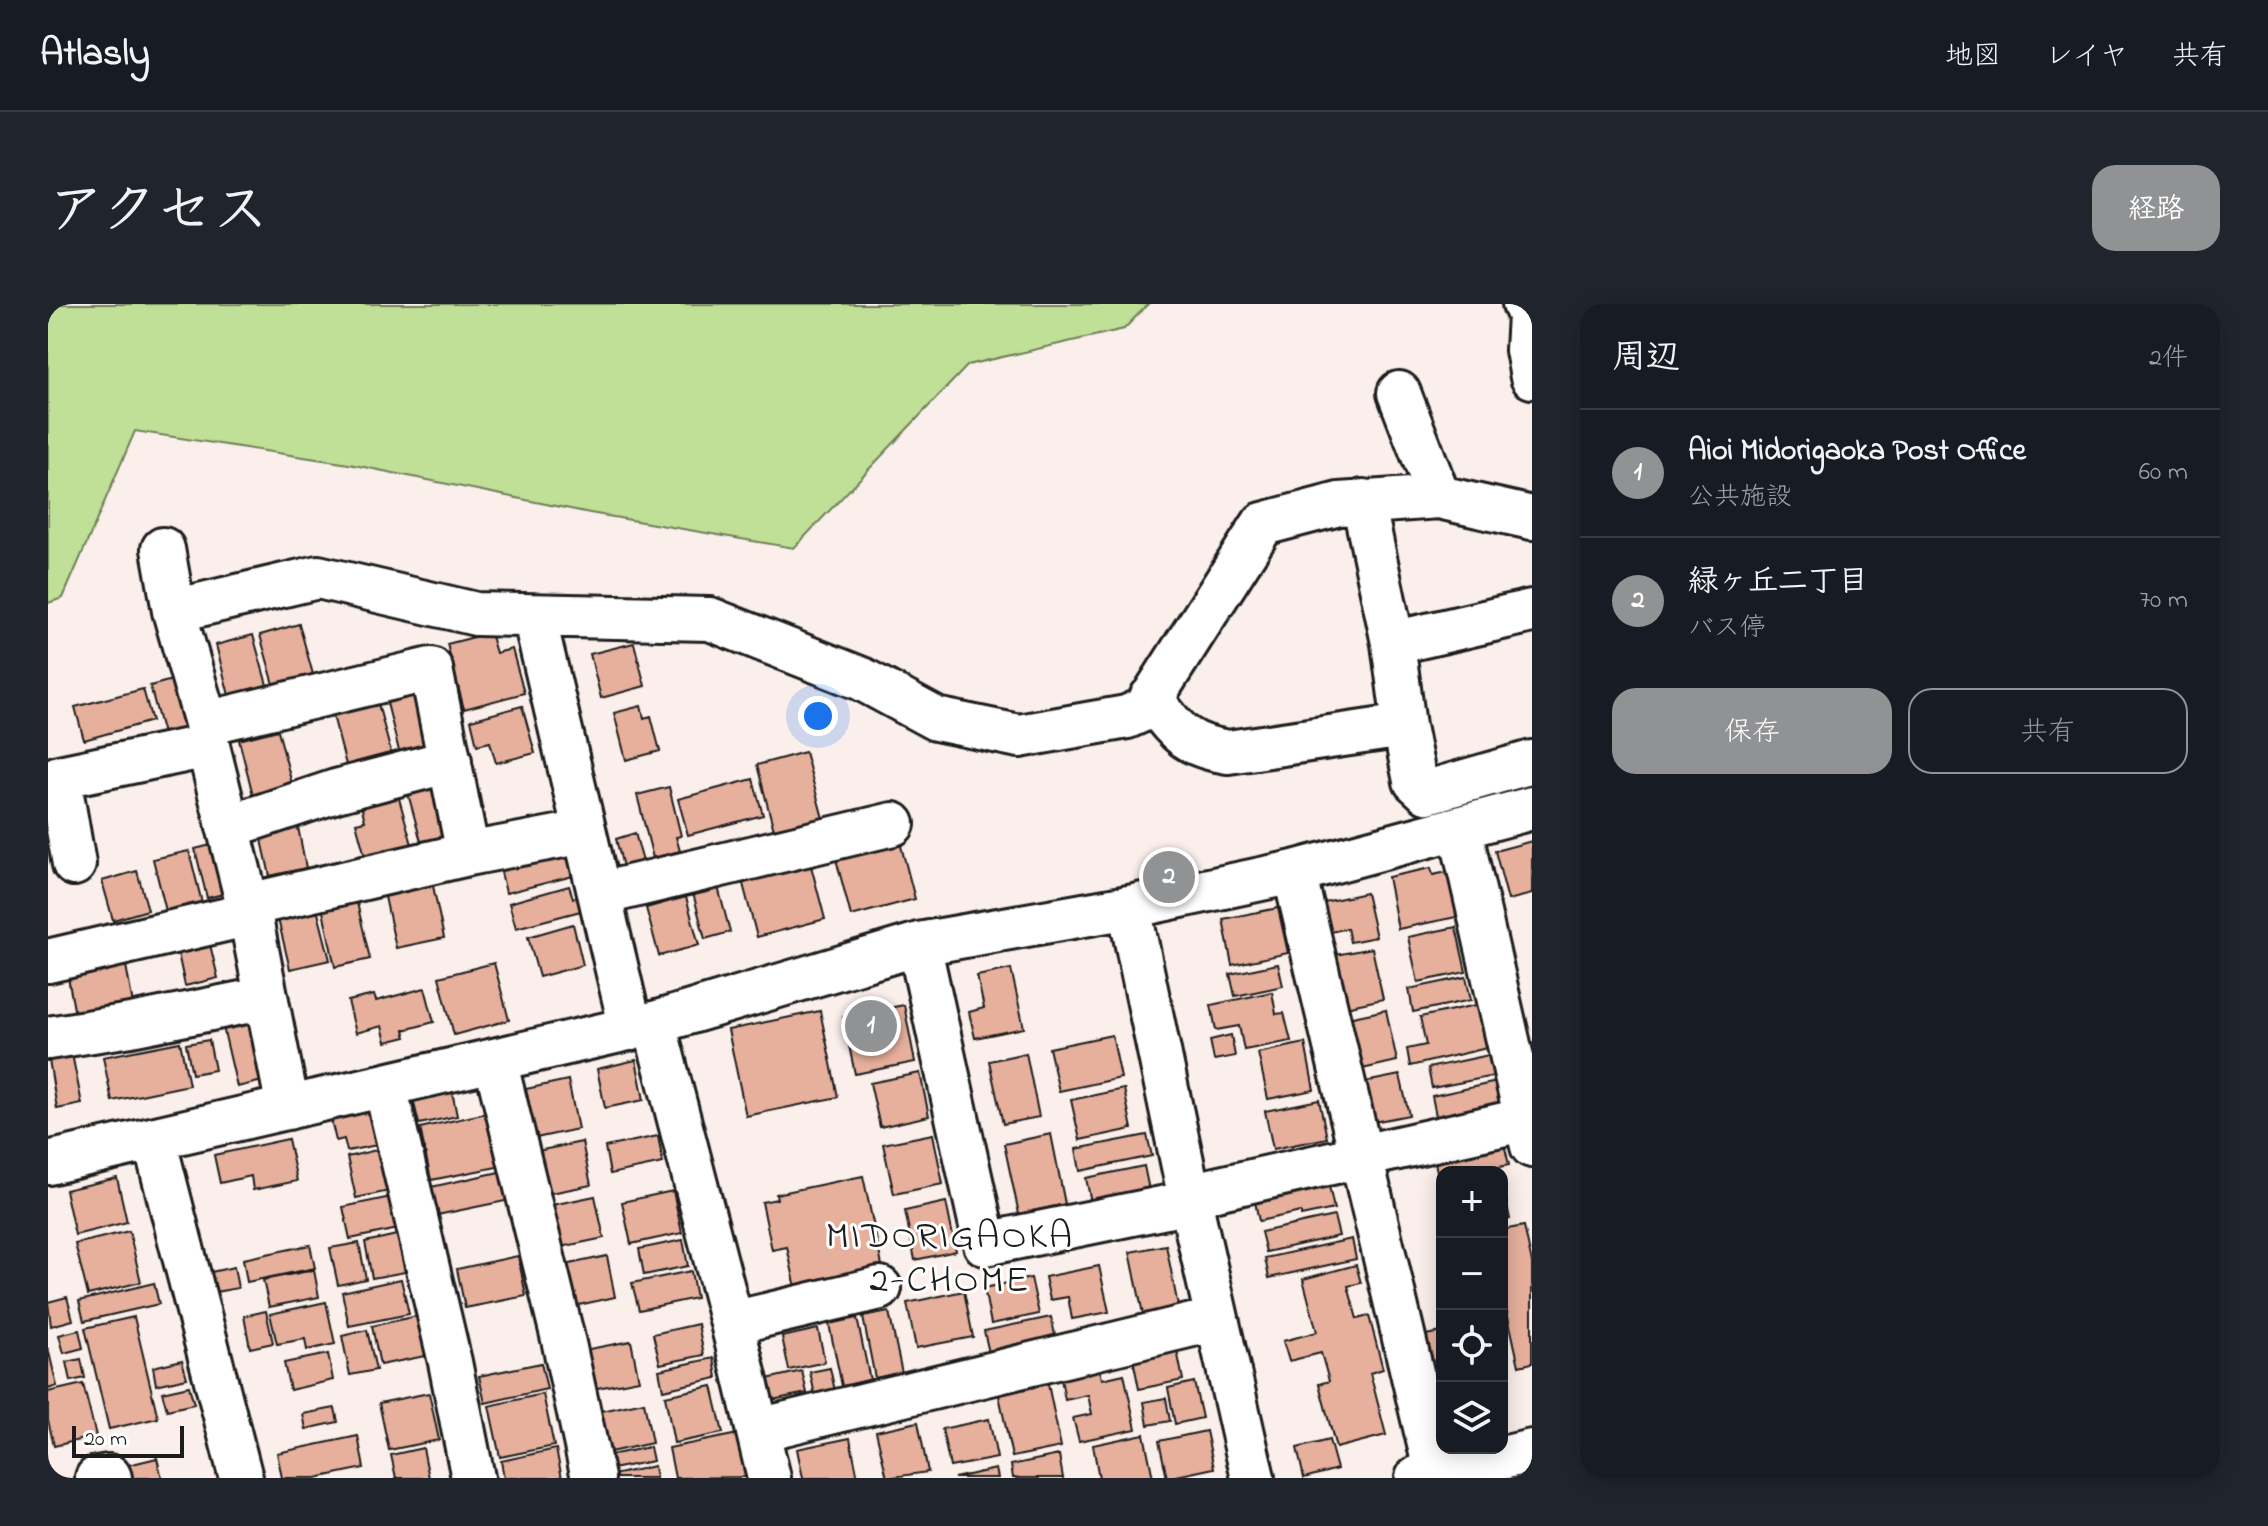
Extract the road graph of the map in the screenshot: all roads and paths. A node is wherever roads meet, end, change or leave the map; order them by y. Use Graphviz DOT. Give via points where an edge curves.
graph roads {
  1 [pos="1524,304"];
  2 [pos="1530,358"];
  3 [pos="1399,393"];
  4 [pos="1439,497"];
  5 [pos="1363,501"];
  6 [pos="1532,518"];
  7 [pos="163,549"];
  8 [pos="174,611"];
  9 [pos="1532,611"];
  10 [pos="534,616"];
  11 [pos="1393,643"];
  12 [pos="1151,698"];
  13 [pos="1404,726"];
  14 [pos="207,735"];
  15 [pos="450,761"];
  16 [pos="1532,762"];
  17 [pos="1532,808"];
  18 [pos="893,824"];
  19 [pos="228,827"];
  20 [pos="1460,829"];
  21 [pos="584,832"];
  22 [pos="468,854"];
  23 [pos="74,864"];
  24 [pos="1294,872"];
  25 [pos="600,894"];
  26 [pos="1129,907"];
  27 [pos="249,910"];
  28 [pos="919,944"];
  29 [pos="48,961"];
  30 [pos="266,998"];
  31 [pos="642,1026"];
  32 [pos="48,1038"];
  33 [pos="495,1060"];
  34 [pos="385,1086"];
  35 [pos="288,1108"];
  36 [pos="1530,1134"];
  37 [pos="154,1139"];
  38 [pos="1361,1156"];
  39 [pos="48,1163"];
  40 [pos="1190,1199"];
  41 [pos="880,1288"];
  42 [pos="1217,1319"];
  43 [pos="732,1323"];
  44 [pos="759,1430"];
  45 [pos="1532,1451"];
  46 [pos="1426,1476"];
  47 [pos="97,1478"];
  48 [pos="110,1478"];
  49 [pos="241,1478"];
  50 [pos="473,1478"];
  51 [pos="593,1478"];
  52 [pos="769,1478"];
  53 [pos="1253,1478"];
  1 -- 2 [label="street"];
  3 -- 4 [label="street"];
  4 -- 5 [label="street"];
  4 -- 6 [label="street"];
  5 -- 11 [label="street"];
  5 -- 12 [label="street" via="1263,524"];
  7 -- 8 [label="street"];
  8 -- 10 [label="street" via="318,577 476,614"];
  8 -- 14 [label="street"];
  9 -- 11 [label="street"];
  10 -- 12 [label="street" via="710,619 862,679 936,719 1019,736 1127,717 1145,709"];
  10 -- 21 [label="street"];
  11 -- 13 [label="street"];
  12 -- 13 [label="street" via="1182,738 1228,752"];
  13 -- 16 [label="street" via="1415,781 1427,792"];
  14 -- 15 [label="street" via="431,669"];
  14 -- 19 [label="street"];
  14 -- 23 [label="street" via="59,777"];
  15 -- 19 [label="street"];
  15 -- 22 [label="street"];
  17 -- 20 [label="street"];
  18 -- 25 [label="street"];
  19 -- 27 [label="street"];
  20 -- 24 [label="street"];
  20 -- 36 [label="street"];
  21 -- 22 [label="street"];
  21 -- 25 [label="street"];
  22 -- 27 [label="street"];
  24 -- 26 [label="street"];
  24 -- 38 [label="street"];
  25 -- 31 [label="street"];
  26 -- 28 [label="street"];
  26 -- 40 [label="street"];
  27 -- 29 [label="street"];
  27 -- 30 [label="street"];
  28 -- 31 [label="street"];
  28 -- 40 [label="street" via="985,1244"];
  30 -- 32 [label="street"];
  30 -- 35 [label="street"];
  31 -- 33 [label="street"];
  31 -- 43 [label="street"];
  33 -- 34 [label="street"];
  33 -- 51 [label="street"];
  34 -- 35 [label="street"];
  34 -- 50 [label="street"];
  35 -- 37 [label="street"];
  36 -- 38 [label="street"];
  37 -- 39 [label="street"];
  37 -- 49 [label="street"];
  38 -- 40 [label="street"];
  38 -- 46 [label="street"];
  40 -- 42 [label="street"];
  41 -- 43 [label="street"];
  42 -- 44 [label="street"];
  42 -- 53 [label="street"];
  43 -- 44 [label="street"];
  44 -- 52 [label="street"];
  45 -- 46 [label="street"];
  47 -- 48 [label="street"];
}
